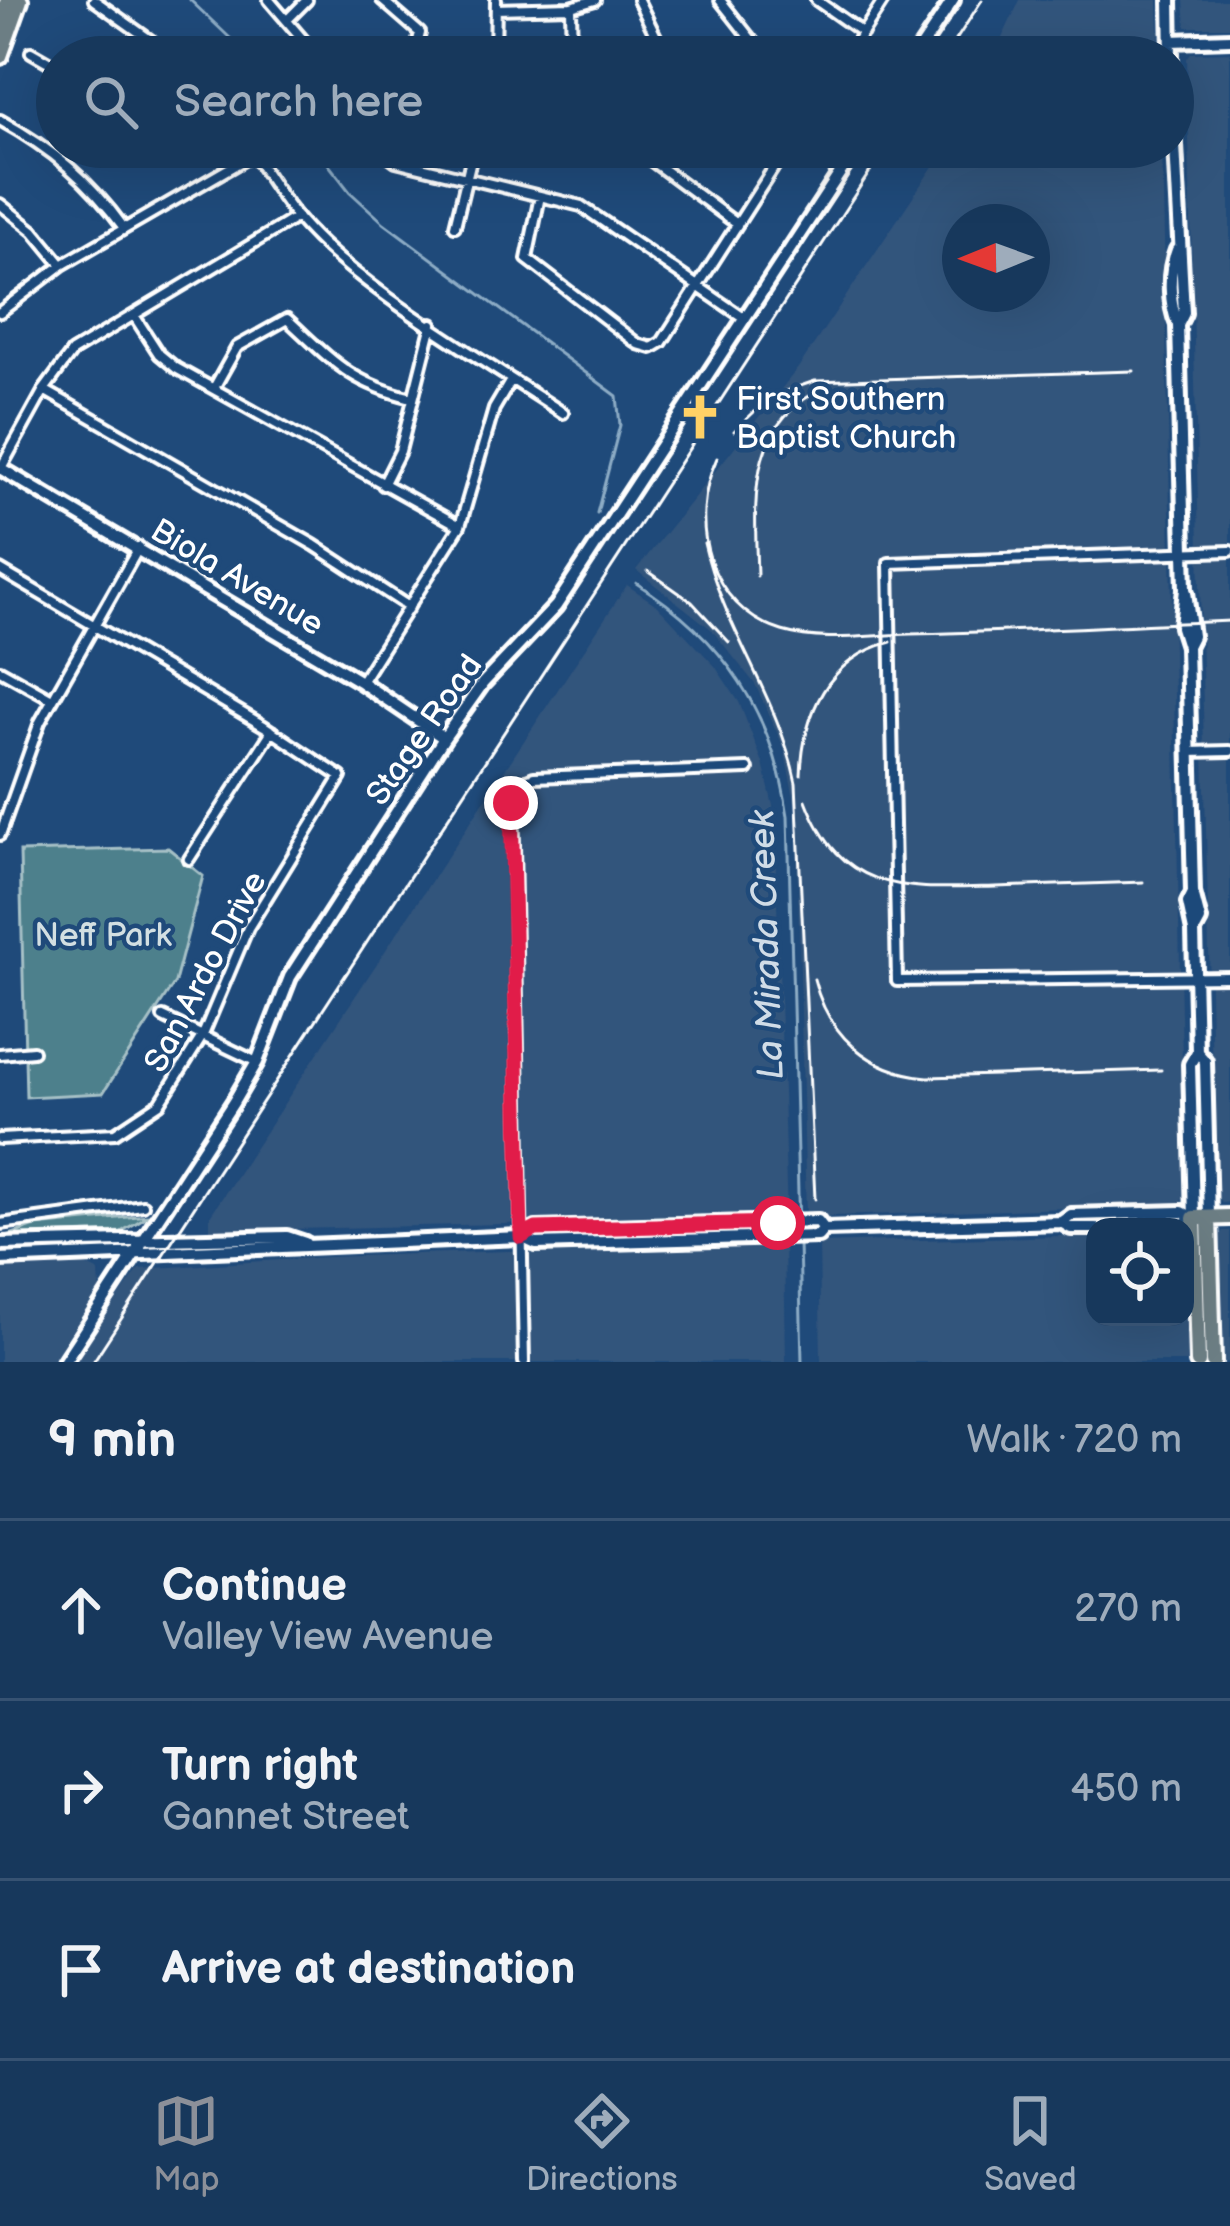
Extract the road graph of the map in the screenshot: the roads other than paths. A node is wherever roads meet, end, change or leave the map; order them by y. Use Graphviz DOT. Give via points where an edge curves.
graph roads {
  1 [pos="8,0"];
  2 [pos="20,0"];
  3 [pos="94,0"];
  4 [pos="269,0"];
  5 [pos="307,0"];
  6 [pos="382,0"];
  7 [pos="595,0"];
  8 [pos="638,0"];
  9 [pos="720,0"];
  10 [pos="816,0"];
  11 [pos="884,0"];
  12 [pos="953,0"];
  13 [pos="1170,0"];
  14 [pos="496,4"];
  15 [pos="571,7"];
  16 [pos="289,19"];
  17 [pos="0,25"];
  18 [pos="862,33"];
  19 [pos="145,36"];
  20 [pos="302,36"];
  21 [pos="419,36"];
  22 [pos="495,36"];
  23 [pos="572,36"];
  24 [pos="656,36"];
  25 [pos="748,36"];
  26 [pos="860,36"];
  27 [pos="929,36"];
  28 [pos="1171,36"];
  29 [pos="1230,39"];
  30 [pos="1194,40"];
  31 [pos="31,52"];
  32 [pos="36,55"];
  33 [pos="0,56"];
  34 [pos="0,120"];
  35 [pos="36,143"];
  36 [pos="74,168"];
  37 [pos="222,168"];
  38 [pos="263,168"];
  39 [pos="425,168"];
  40 [pos="469,168"];
  41 [pos="661,168"];
  42 [pos="773,168"];
  43 [pos="843,168"];
  44 [pos="1175,168"];
  45 [pos="466,178"];
  46 [pos="540,196"];
  47 [pos="0,204"];
  48 [pos="297,218"];
  49 [pos="737,224"];
  50 [pos="455,226"];
  51 [pos="124,228"];
  52 [pos="62,265"];
  53 [pos="696,288"];
  54 [pos="2,305"];
  55 [pos="135,317"];
  56 [pos="745,320"];
  57 [pos="432,324"];
  58 [pos="510,382"];
  59 [pos="214,388"];
  60 [pos="44,390"];
  61 [pos="412,398"];
  62 [pos="563,413"];
  63 [pos="1,468"];
  64 [pos="383,484"];
  65 [pos="460,526"];
  66 [pos="139,547"];
  67 [pos="1230,551"];
  68 [pos="1184,552"];
  69 [pos="0,570"];
  70 [pos="409,607"];
  71 [pos="95,624"];
  72 [pos="0,670"];
  73 [pos="362,682"];
  74 [pos="52,699"];
  75 [pos="272,731"];
  76 [pos="444,738"];
  77 [pos="1230,751"];
  78 [pos="1190,752"];
  79 [pos="748,769"];
  80 [pos="0,835"];
  81 [pos="189,860"];
  82 [pos="1230,977"];
  83 [pos="1195,978"];
  84 [pos="163,1017"];
  85 [pos="203,1035"];
  86 [pos="33,1051"];
  87 [pos="0,1054"];
  88 [pos="257,1062"];
  89 [pos="0,1139"];
  90 [pos="143,1205"];
  91 [pos="1230,1217"];
  92 [pos="1202,1218"];
  93 [pos="1194,1221"];
  94 [pos="1061,1222"];
  95 [pos="0,1224"];
  96 [pos="1086,1228"];
  97 [pos="824,1229"];
  98 [pos="521,1237"];
  99 [pos="146,1239"];
  100 [pos="0,1244"];
  101 [pos="305,1244"];
  102 [pos="135,1255"];
  103 [pos="0,1258"];
  104 [pos="64,1362"];
  105 [pos="524,1362"];
  106 [pos="1198,1362"];
  107 [pos="1213,1362"];
  1 -- 17 [label="main road"];
  2 -- 33 [label="main road"];
  3 -- 19 [label="street"];
  4 -- 16 [label="street"];
  5 -- 16 [label="street"];
  6 -- 21 [label="street"];
  7 -- 15 [label="street"];
  8 -- 24 [label="street"];
  9 -- 25 [label="street"];
  10 -- 18 [label="street"];
  11 -- 18 [label="street"];
  12 -- 27 [label="main road"];
  13 -- 28 [label="main road"];
  14 -- 15 [label="street"];
  14 -- 22 [label="street"];
  15 -- 23 [label="street"];
  16 -- 20 [label="street"];
  18 -- 26 [label="street"];
  29 -- 30 [label="main road"];
  31 -- 32 [label="street"];
  34 -- 35 [label="street"];
  36 -- 51 [label="street"];
  37 -- 51 [label="street"];
  38 -- 48 [label="street"];
  39 -- 45 [label="street"];
  40 -- 45 [label="street"];
  41 -- 49 [label="street"];
  42 -- 49 [label="street"];
  43 -- 56 [label="main road, Stage Road"];
  44 -- 68 [label="main road" via="1171,264"];
  45 -- 46 [label="street"];
  45 -- 50 [label="street"];
  46 -- 53 [label="street" via="595,213"];
  46 -- 53 [label="street" via="527,259 638,344 662,342"];
  47 -- 52 [label="street"];
  48 -- 55 [label="street"];
  48 -- 57 [label="street"];
  49 -- 53 [label="street"];
  51 -- 52 [label="street"];
  52 -- 54 [label="street"];
  53 -- 56 [label="street"];
  55 -- 59 [label="street" via="159,354"];
  55 -- 60 [label="street" via="72,352"];
  56 -- 76 [label="main road, Stage Road" via="556,606 483,682"];
  57 -- 58 [label="street"];
  57 -- 61 [label="street"];
  58 -- 62 [label="street"];
  58 -- 65 [label="street" via="494,409"];
  59 -- 61 [label="street" via="237,346 287,319 355,380"];
  59 -- 64 [label="street"];
  60 -- 63 [label="street"];
  60 -- 70 [label="street"];
  61 -- 64 [label="street"];
  63 -- 66 [label="main road, Biola Avenue"];
  64 -- 65 [label="street"];
  65 -- 70 [label="street"];
  66 -- 71 [label="street"];
  66 -- 73 [label="main road, Biola Avenue"];
  67 -- 68 [label="street"];
  68 -- 78 [label="main road"];
  68 -- 83 [label="street" via="890,563 897,981"];
  69 -- 71 [label="street"];
  70 -- 73 [label="street"];
  71 -- 74 [label="street"];
  71 -- 75 [label="street"];
  72 -- 74 [label="street"];
  73 -- 76 [label="main road, Biola Avenue"];
  74 -- 80 [label="street"];
  75 -- 81 [label="street"];
  75 -- 85 [label="street, San Ardo Drive" via="341,777 248,928"];
  76 -- 88 [label="main road, Stage Road" via="290,977"];
  77 -- 78 [label="street"];
  78 -- 83 [label="main road" via="1200,920"];
  79 -- 98 [label="street" via="517,784 511,803"];
  82 -- 83 [label="street"];
  83 -- 92 [label="main road" via="1197,1052 1190,1064"];
  84 -- 85 [label="street"];
  85 -- 88 [label="street"];
  85 -- 89 [label="street, San Ardo Drive" via="160,1103 115,1133"];
  86 -- 87 [label="street"];
  88 -- 99 [label="main road, Stage Road"];
  90 -- 95 [label="street"];
  91 -- 92 [label="main road"];
  92 -- 93 [label="main road"];
  92 -- 94 [label="main road" via="1071,1215"];
  92 -- 106 [label="main road"];
  92 -- 107 [label="main road"];
  94 -- 96 [label="main road"];
  94 -- 97 [label="main road"];
  97 -- 98 [label="main road" via="818,1236 536,1244"];
  97 -- 98 [label="main road" via="788,1222 536,1229"];
  98 -- 101 [label="main road"];
  98 -- 105 [label="street"];
  99 -- 100 [label="main road"];
  99 -- 101 [label="main road" via="287,1237"];
  99 -- 102 [label="main road, Stage Road"];
  101 -- 102 [label="main road"];
  102 -- 103 [label="main road"];
  102 -- 104 [label="main road, Stage Road"];
}
